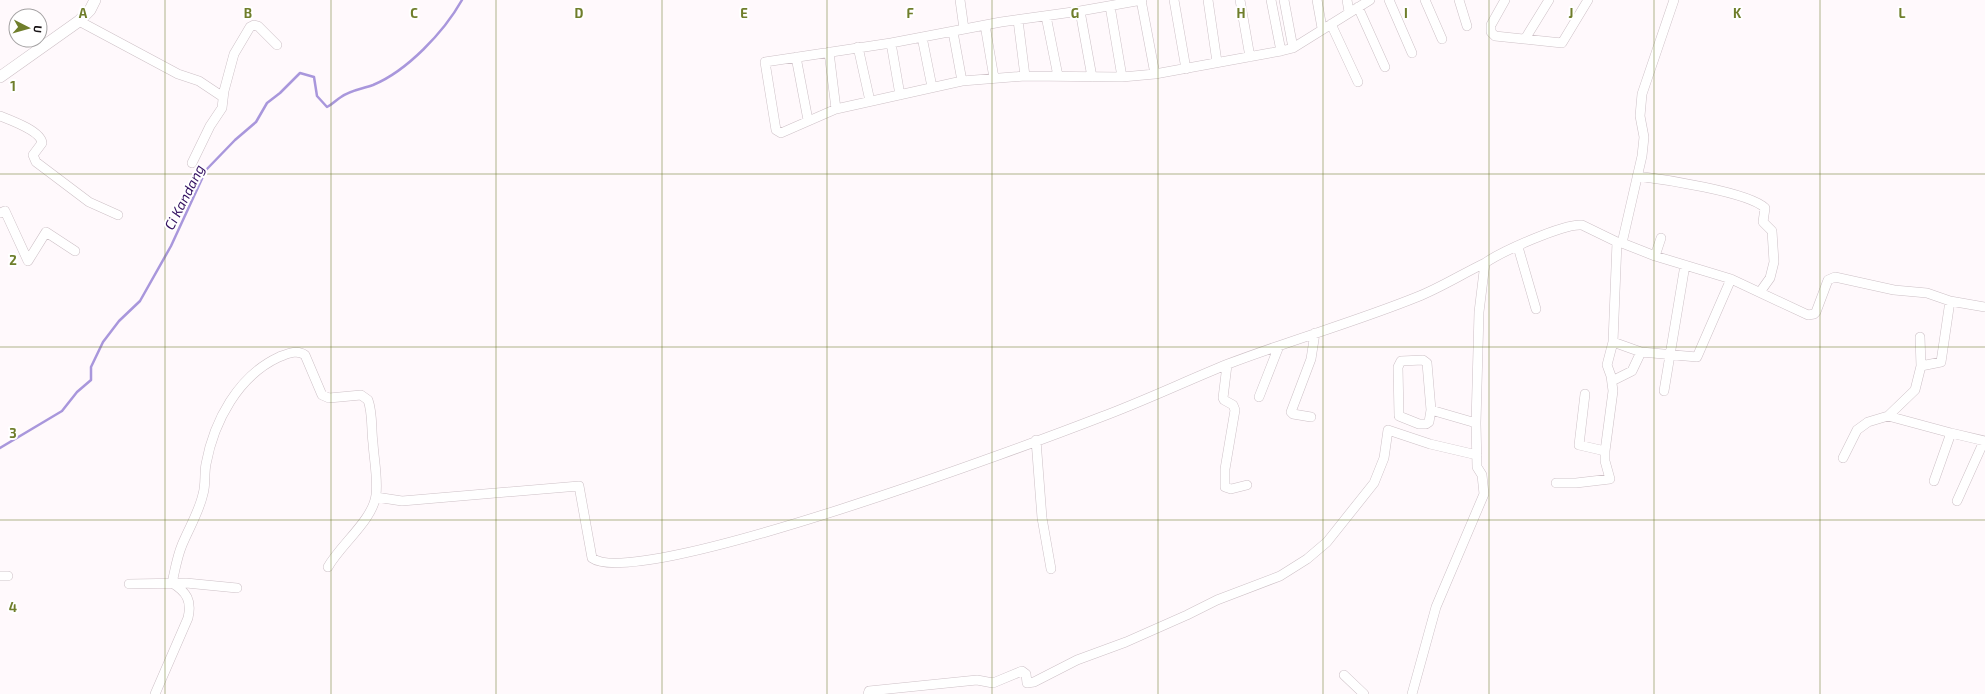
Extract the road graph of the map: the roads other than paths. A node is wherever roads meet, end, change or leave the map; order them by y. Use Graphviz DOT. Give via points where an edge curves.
graph roads {
  1 [pos="960,0"];
  2 [pos="1141,0"];
  3 [pos="1174,0"];
  4 [pos="1208,0"];
  5 [pos="1240,0"];
  6 [pos="1272,0"];
  7 [pos="1284,0"];
  8 [pos="1317,0"];
  9 [pos="1347,0"];
  10 [pos="1370,0"];
  11 [pos="1390,0"];
  12 [pos="1425,0"];
  13 [pos="1459,0"];
  14 [pos="1505,0"];
  15 [pos="1549,0"];
  16 [pos="1586,0"];
  17 [pos="1674,0"];
  18 [pos="93,1"];
  19 [pos="1122,1"];
  20 [pos="1110,6"];
  21 [pos="1085,7"];
  22 [pos="1358,7"];
  23 [pos="1349,12"];
  24 [pos="1046,16"];
  25 [pos="1018,20"];
  26 [pos="79,21"];
  27 [pos="1331,24"];
  28 [pos="985,25"];
  29 [pos="1467,26"];
  30 [pos="964,28"];
  31 [pos="1322,28"];
  32 [pos="954,32"];
  33 [pos="922,37"];
  34 [pos="1442,39"];
  35 [pos="1525,39"];
  36 [pos="891,43"];
  37 [pos="276,45"];
  38 [pos="858,47"];
  39 [pos="1293,48"];
  40 [pos="1281,51"];
  41 [pos="828,52"];
  42 [pos="1412,53"];
  43 [pos="796,57"];
  44 [pos="1250,58"];
  45 [pos="1217,62"];
  46 [pos="1385,67"];
  47 [pos="1186,69"];
  48 [pos="1156,74"];
  49 [pos="1025,76"];
  50 [pos="1058,76"];
  51 [pos="0,77"];
  52 [pos="1092,77"];
  53 [pos="1122,77"];
  54 [pos="994,78"];
  55 [pos="962,81"];
  56 [pos="1358,82"];
  57 [pos="932,87"];
  58 [pos="900,95"];
  59 [pos="223,97"];
  60 [pos="870,102"];
  61 [pos="836,109"];
  62 [pos="0,116"];
  63 [pos="808,120"];
  64 [pos="192,163"];
  65 [pos="1637,176"];
  66 [pos="0,213"];
  67 [pos="118,215"];
  68 [pos="1661,238"];
  69 [pos="1619,242"];
  70 [pos="1518,247"];
  71 [pos="75,251"];
  72 [pos="1655,256"];
  73 [pos="1485,263"];
  74 [pos="1685,265"];
  75 [pos="1731,279"];
  76 [pos="1760,292"];
  77 [pos="1950,301"];
  78 [pos="1985,306"];
  79 [pos="1536,309"];
  80 [pos="1315,333"];
  81 [pos="1920,337"];
  82 [pos="1613,342"];
  83 [pos="1278,346"];
  84 [pos="1640,352"];
  85 [pos="1669,354"];
  86 [pos="1227,365"];
  87 [pos="1921,366"];
  88 [pos="1612,381"];
  89 [pos="1664,391"];
  90 [pos="1584,394"];
  91 [pos="1259,397"];
  92 [pos="1432,410"];
  93 [pos="1888,416"];
  94 [pos="1311,417"];
  95 [pos="1476,422"];
  96 [pos="1951,433"];
  97 [pos="1036,440"];
  98 [pos="1985,441"];
  99 [pos="1605,451"];
  100 [pos="1477,455"];
  101 [pos="1843,458"];
  102 [pos="1934,481"];
  103 [pos="1556,483"];
  104 [pos="1247,485"];
  105 [pos="376,497"];
  106 [pos="1957,501"];
  107 [pos="328,566"];
  108 [pos="1051,569"];
  109 [pos="172,583"];
  110 [pos="129,584"];
  111 [pos="237,588"];
  112 [pos="1344,674"];
  113 [pos="155,694"];
  114 [pos="868,694"];
  115 [pos="1364,694"];
  116 [pos="1412,694"];
  1 -- 30 [label="street"];
  2 -- 19 [label="street"];
  2 -- 48 [label="street"];
  3 -- 47 [label="street"];
  4 -- 45 [label="street"];
  5 -- 44 [label="street"];
  6 -- 40 [label="street"];
  7 -- 39 [label="street"];
  8 -- 31 [label="street"];
  9 -- 23 [label="street"];
  10 -- 22 [label="street"];
  11 -- 42 [label="street"];
  12 -- 34 [label="street"];
  13 -- 29 [label="street"];
  14 -- 35 [label="street" via="1491,25 1491,32 1495,36"];
  15 -- 35 [label="street"];
  16 -- 35 [label="street" via="1562,43"];
  17 -- 65 [label="street" via="1642,94 1640,116 1644,137"];
  18 -- 26 [label="street" via="90,10"];
  19 -- 20 [label="street"];
  20 -- 21 [label="street"];
  20 -- 53 [label="street"];
  21 -- 24 [label="street"];
  21 -- 52 [label="street"];
  22 -- 23 [label="street"];
  22 -- 46 [label="street"];
  23 -- 27 [label="street"];
  24 -- 25 [label="street"];
  24 -- 50 [label="street"];
  25 -- 28 [label="street"];
  25 -- 49 [label="street"];
  26 -- 51 [label="street"];
  26 -- 59 [label="street" via="178,74 199,81"];
  27 -- 31 [label="street"];
  27 -- 56 [label="street"];
  28 -- 30 [label="street"];
  28 -- 54 [label="street"];
  30 -- 32 [label="street"];
  31 -- 39 [label="street"];
  32 -- 33 [label="street"];
  32 -- 55 [label="street"];
  33 -- 36 [label="street"];
  33 -- 57 [label="street"];
  36 -- 38 [label="street"];
  36 -- 58 [label="street"];
  37 -- 59 [label="street" via="258,26 250,27 234,54"];
  38 -- 41 [label="street"];
  38 -- 60 [label="street"];
  39 -- 40 [label="street"];
  40 -- 44 [label="street"];
  41 -- 43 [label="street"];
  41 -- 61 [label="street"];
  43 -- 63 [label="street"];
  43 -- 63 [label="street" via="765,62 776,130 781,133"];
  44 -- 45 [label="street"];
  45 -- 47 [label="street"];
  47 -- 48 [label="street"];
  48 -- 53 [label="street"];
  49 -- 50 [label="street"];
  49 -- 54 [label="street"];
  50 -- 52 [label="street"];
  52 -- 53 [label="street"];
  54 -- 55 [label="street"];
  55 -- 57 [label="street"];
  57 -- 58 [label="street"];
  58 -- 60 [label="street"];
  59 -- 64 [label="street" via="222,108"];
  60 -- 61 [label="street"];
  61 -- 63 [label="street"];
  62 -- 67 [label="street" via="35,132 41,138 42,143 33,155 36,162 89,202"];
  65 -- 69 [label="street"];
  65 -- 76 [label="street" via="1661,178 1738,195 1765,208 1763,222 1772,231 1774,262 1770,278"];
  66 -- 71 [label="street" via="5,211 28,261 46,232"];
  68 -- 72 [label="street"];
  69 -- 70 [label="street" via="1582,225 1576,225 1551,232"];
  69 -- 72 [label="street"];
  69 -- 82 [label="street"];
  70 -- 73 [label="street"];
  70 -- 79 [label="street"];
  72 -- 74 [label="street"];
  73 -- 80 [label="street" via="1418,296"];
  73 -- 95 [label="street" via="1479,312"];
  74 -- 75 [label="street"];
  74 -- 85 [label="street"];
  75 -- 76 [label="street"];
  75 -- 85 [label="street" via="1698,356"];
  76 -- 77 [label="street" via="1811,315 1816,312 1828,280 1835,277 1894,290 1927,293"];
  77 -- 78 [label="street"];
  77 -- 87 [label="street" via="1941,362"];
  80 -- 83 [label="street"];
  80 -- 94 [label="street" via="1311,359 1291,412"];
  81 -- 87 [label="street"];
  82 -- 84 [label="street"];
  82 -- 88 [label="street" via="1607,365"];
  83 -- 86 [label="street"];
  83 -- 91 [label="street"];
  84 -- 85 [label="street"];
  84 -- 88 [label="street" via="1632,371"];
  85 -- 89 [label="street"];
  86 -- 97 [label="street" via="1100,418"];
  86 -- 104 [label="street" via="1223,398 1233,405 1235,410 1225,469 1225,487"];
  87 -- 93 [label="street" via="1915,390"];
  88 -- 99 [label="street"];
  90 -- 99 [label="street" via="1579,445"];
  92 -- 92 [label="street" via="1427,363 1423,360 1401,361 1398,367 1399,416 1426,424"];
  92 -- 95 [label="street"];
  93 -- 96 [label="street"];
  93 -- 101 [label="street" via="1868,422 1857,430"];
  95 -- 100 [label="street"];
  96 -- 98 [label="street"];
  96 -- 102 [label="street"];
  97 -- 105 [label="street" via="926,482 812,519 708,548 626,562 605,563 592,558 580,486 402,501"];
  97 -- 108 [label="street" via="1042,518"];
  98 -- 106 [label="street"];
  99 -- 103 [label="street" via="1610,479"];
  100 -- 114 [label="street" via="1426,443 1388,430 1384,458 1368,492 1327,542 1307,559 1280,576 1217,600 1126,642 1077,660 1034,682 1027,683 1026,674 1022,671 993,682 977,680 919,685 870,691"];
  100 -- 116 [label="street" via="1477,467 1484,486 1483,498 1436,606"];
  105 -- 107 [label="street" via="362,523"];
  105 -- 109 [label="street" via="368,400 360,395 329,398 322,395 305,355 300,352 288,353 264,364 225,409 211,441 205,466 204,494 178,555"];
  109 -- 110 [label="street"];
  109 -- 111 [label="street"];
  109 -- 113 [label="street" via="187,594 190,609"];
  112 -- 115 [label="street"];
}
